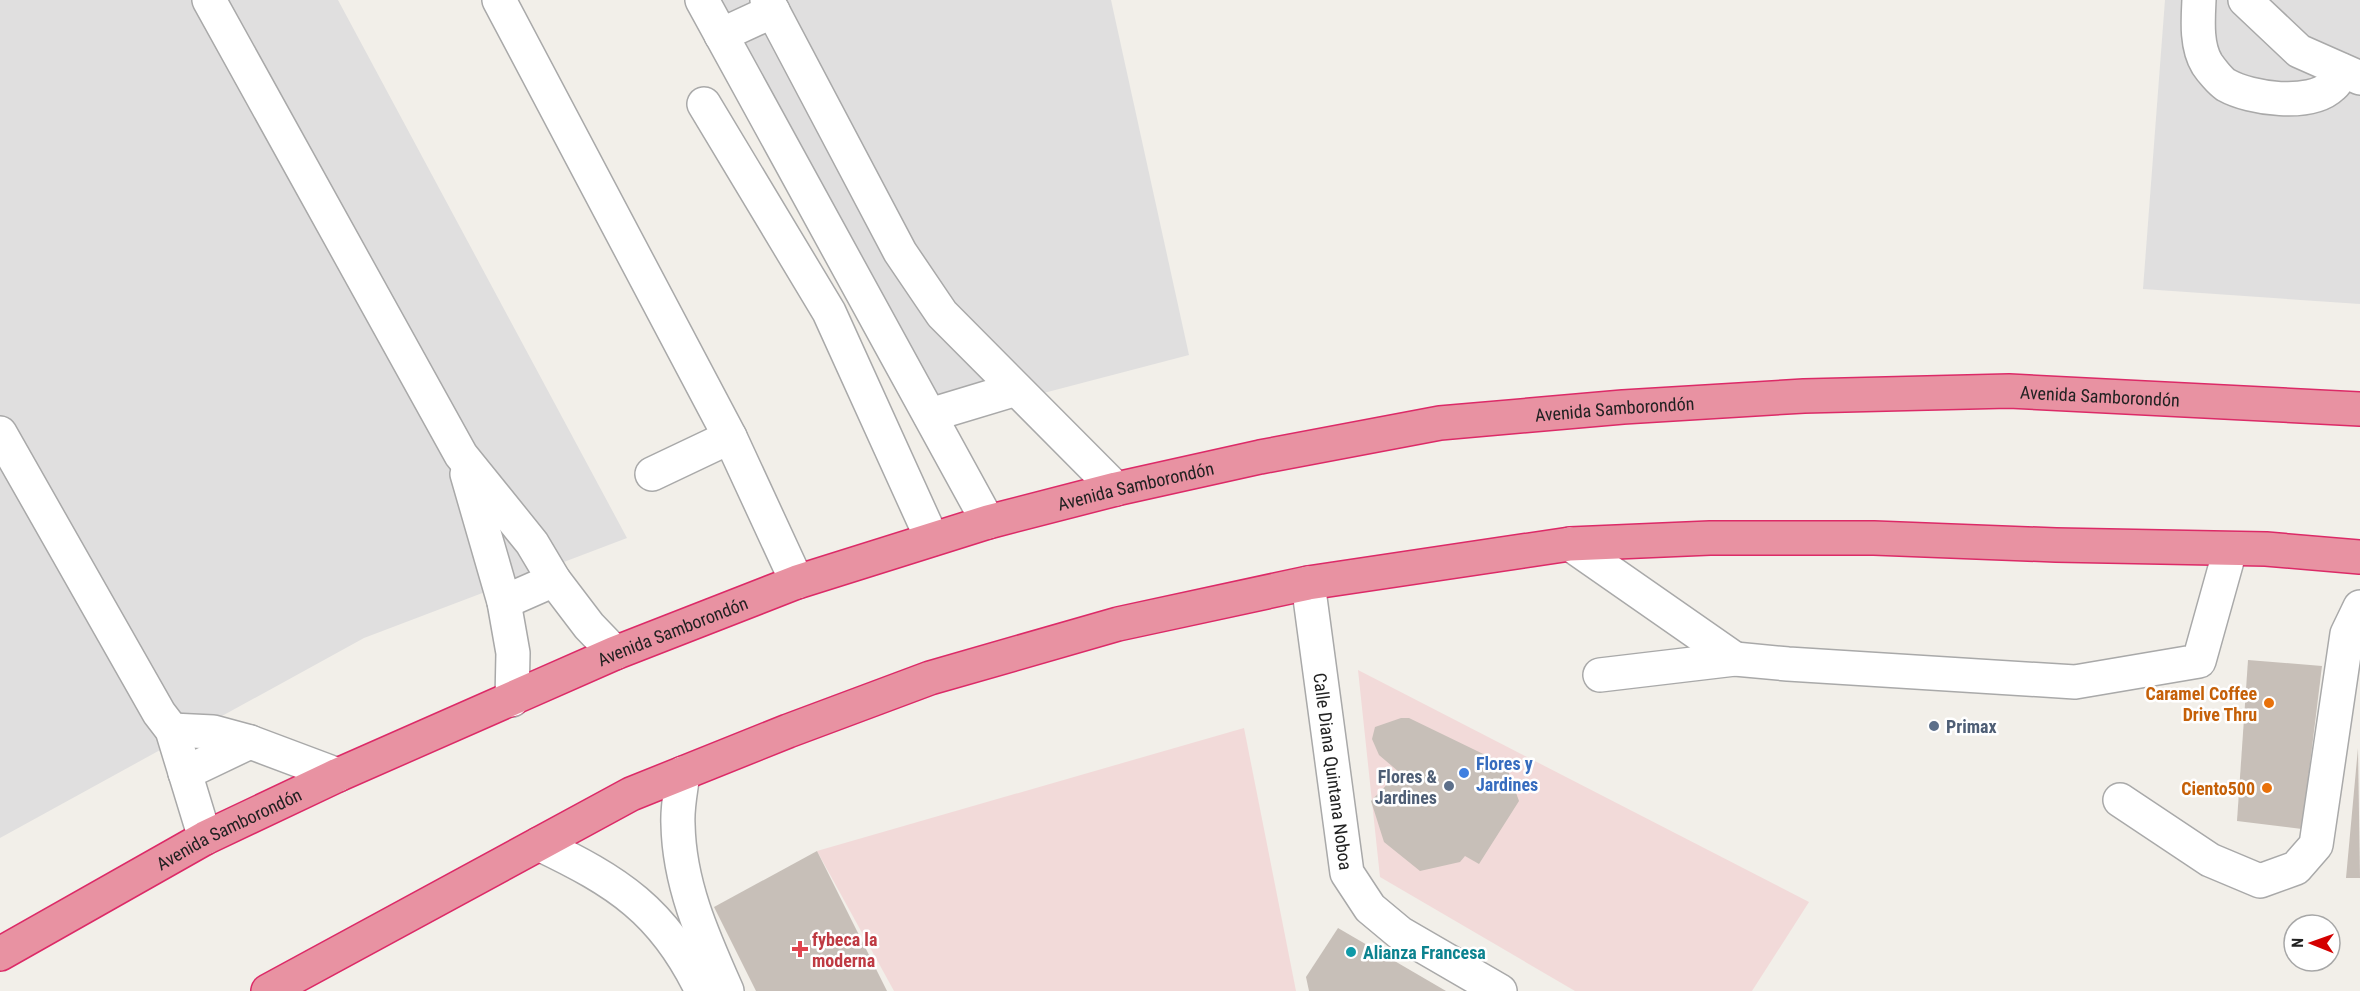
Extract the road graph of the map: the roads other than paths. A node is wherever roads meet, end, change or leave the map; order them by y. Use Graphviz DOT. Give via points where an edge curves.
graph roads {
  1 [pos="209,0"];
  2 [pos="499,0"];
  3 [pos="702,0"];
  4 [pos="2199,0"];
  5 [pos="2245,0"];
  6 [pos="770,5"];
  7 [pos="722,34"];
  8 [pos="2351,74"];
  9 [pos="704,104"];
  10 [pos="900,252"];
  11 [pos="855,277"];
  12 [pos="1016,389"];
  13 [pos="2282,405"];
  14 [pos="2360,409"];
  15 [pos="930,415"];
  16 [pos="2360,419"];
  17 [pos="0,433"];
  18 [pos="730,437"];
  19 [pos="461,455"];
  20 [pos="652,474"];
  21 [pos="1116,489"];
  22 [pos="988,522"];
  23 [pos="932,539"];
  24 [pos="2360,543"];
  25 [pos="1570,544"];
  26 [pos="2266,549"];
  27 [pos="2230,550"];
  28 [pos="2360,557"];
  29 [pos="555,580"];
  30 [pos="797,582"];
  31 [pos="1308,583"];
  32 [pos="504,602"];
  33 [pos="2360,607"];
  34 [pos="615,653"];
  35 [pos="1735,658"];
  36 [pos="1600,675"];
  37 [pos="512,700"];
  38 [pos="172,730"];
  39 [pos="250,742"];
  40 [pos="185,772"];
  41 [pos="683,773"];
  42 [pos="338,775"];
  43 [pos="2120,800"];
  44 [pos="205,838"];
  45 [pos="539,844"];
  46 [pos="680,923"];
  47 [pos="0,954"];
  48 [pos="268,991"];
  49 [pos="702,991"];
  50 [pos="727,991"];
  51 [pos="1500,991"];
  1 -- 19 [label="street"];
  2 -- 18 [label="street"];
  3 -- 7 [label="street"];
  4 -- 8 [label="street" via="2198,31 2206,63 2224,84 2255,95 2294,100 2319,95"];
  5 -- 8 [label="street" via="2299,51"];
  6 -- 7 [label="street"];
  6 -- 10 [label="street"];
  7 -- 11 [label="street"];
  9 -- 23 [label="street" via="829,312"];
  10 -- 11 [label="street"];
  10 -- 12 [label="street" via="942,314"];
  11 -- 15 [label="street"];
  12 -- 15 [label="street"];
  12 -- 21 [label="street"];
  13 -- 14 [label="highway, Avenida Samborondón"];
  13 -- 16 [label="highway"];
  13 -- 21 [label="highway, Avenida Samborondón" via="2009,391 1804,396 1623,407 1440,423"];
  15 -- 22 [label="street"];
  17 -- 38 [label="street"];
  18 -- 20 [label="street"];
  18 -- 30 [label="street"];
  19 -- 29 [label="street" via="532,543"];
  19 -- 32 [label="street"];
  21 -- 22 [label="highway, Avenida Samborondón"];
  22 -- 23 [label="highway, Avenida Samborondón"];
  23 -- 30 [label="highway, Avenida Samborondón"];
  24 -- 26 [label="highway"];
  25 -- 27 [label="highway" via="1710,538 1874,538"];
  25 -- 31 [label="highway"];
  25 -- 35 [label="street"];
  26 -- 27 [label="highway"];
  26 -- 28 [label="highway"];
  27 -- 35 [label="street" via="2199,661 2075,682"];
  29 -- 32 [label="street"];
  29 -- 34 [label="street"];
  30 -- 34 [label="highway, Avenida Samborondón"];
  31 -- 41 [label="highway" via="1118,624 930,678"];
  31 -- 51 [label="street, Calle Diana Quintana Noboa" via="1347,873 1370,908 1400,933"];
  32 -- 37 [label="street" via="513,653"];
  33 -- 43 [label="street" via="2347,634 2316,845 2296,868 2260,880 2210,860"];
  34 -- 37 [label="highway, Avenida Samborondón"];
  35 -- 36 [label="street"];
  37 -- 42 [label="highway, Avenida Samborondón"];
  38 -- 39 [label="street" via="213,732"];
  38 -- 40 [label="street"];
  39 -- 40 [label="street"];
  39 -- 42 [label="street"];
  40 -- 44 [label="street"];
  41 -- 45 [label="highway" via="631,794"];
  41 -- 46 [label="street" via="678,823"];
  42 -- 44 [label="highway, Avenida Samborondón"];
  44 -- 47 [label="highway, Avenida Samborondón"];
  45 -- 46 [label="street" via="594,870 636,901"];
  45 -- 48 [label="highway"];
  46 -- 49 [label="street" via="688,961"];
  46 -- 50 [label="street"];
}
